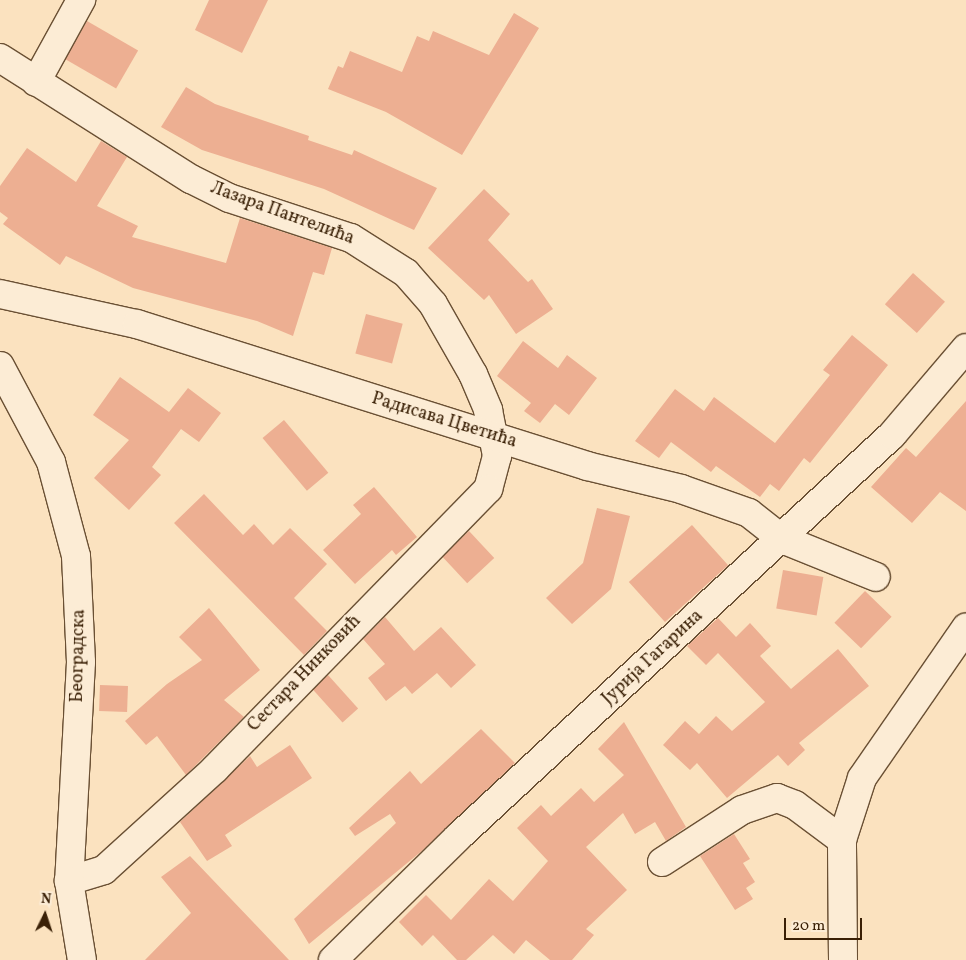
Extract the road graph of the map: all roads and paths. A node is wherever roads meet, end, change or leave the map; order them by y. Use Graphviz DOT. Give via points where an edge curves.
graph roads {
  1 [pos="81,0"];
  2 [pos="0,58"];
  3 [pos="36,82"];
  4 [pos="0,294"];
  5 [pos="966,348"];
  6 [pos="0,366"];
  7 [pos="490,435"];
  8 [pos="782,539"];
  9 [pos="876,578"];
  10 [pos="966,628"];
  11 [pos="842,840"];
  12 [pos="662,862"];
  13 [pos="69,881"];
  14 [pos="82,960"];
  15 [pos="333,960"];
  16 [pos="843,960"];
  1 -- 3 [label="street"];
  2 -- 3 [label="street, Лазара Пантелића"];
  3 -- 7 [label="street, Лазара Пантелића" via="191,180 229,198 351,238 406,273 455,338 483,396"];
  4 -- 7 [label="street, Радисава Цветића" via="137,324"];
  5 -- 8 [label="street, Јурија Гагарина" via="892,435"];
  6 -- 13 [label="street, Београдска" via="52,462 76,556 81,662"];
  7 -- 8 [label="street, Радисава Цветића" via="749,513"];
  7 -- 13 [label="street, Сестара Нинковић" via="496,473 465,514 338,638 215,769 104,870"];
  8 -- 9 [label="street, Радисава Цветића"];
  8 -- 15 [label="street, Јурија Гагарина" via="458,837"];
  10 -- 11 [label="street" via="862,778"];
  11 -- 12 [label="street" via="795,805 776,798 742,810"];
  11 -- 16 [label="street"];
  13 -- 14 [label="street, Београдска"];
}
